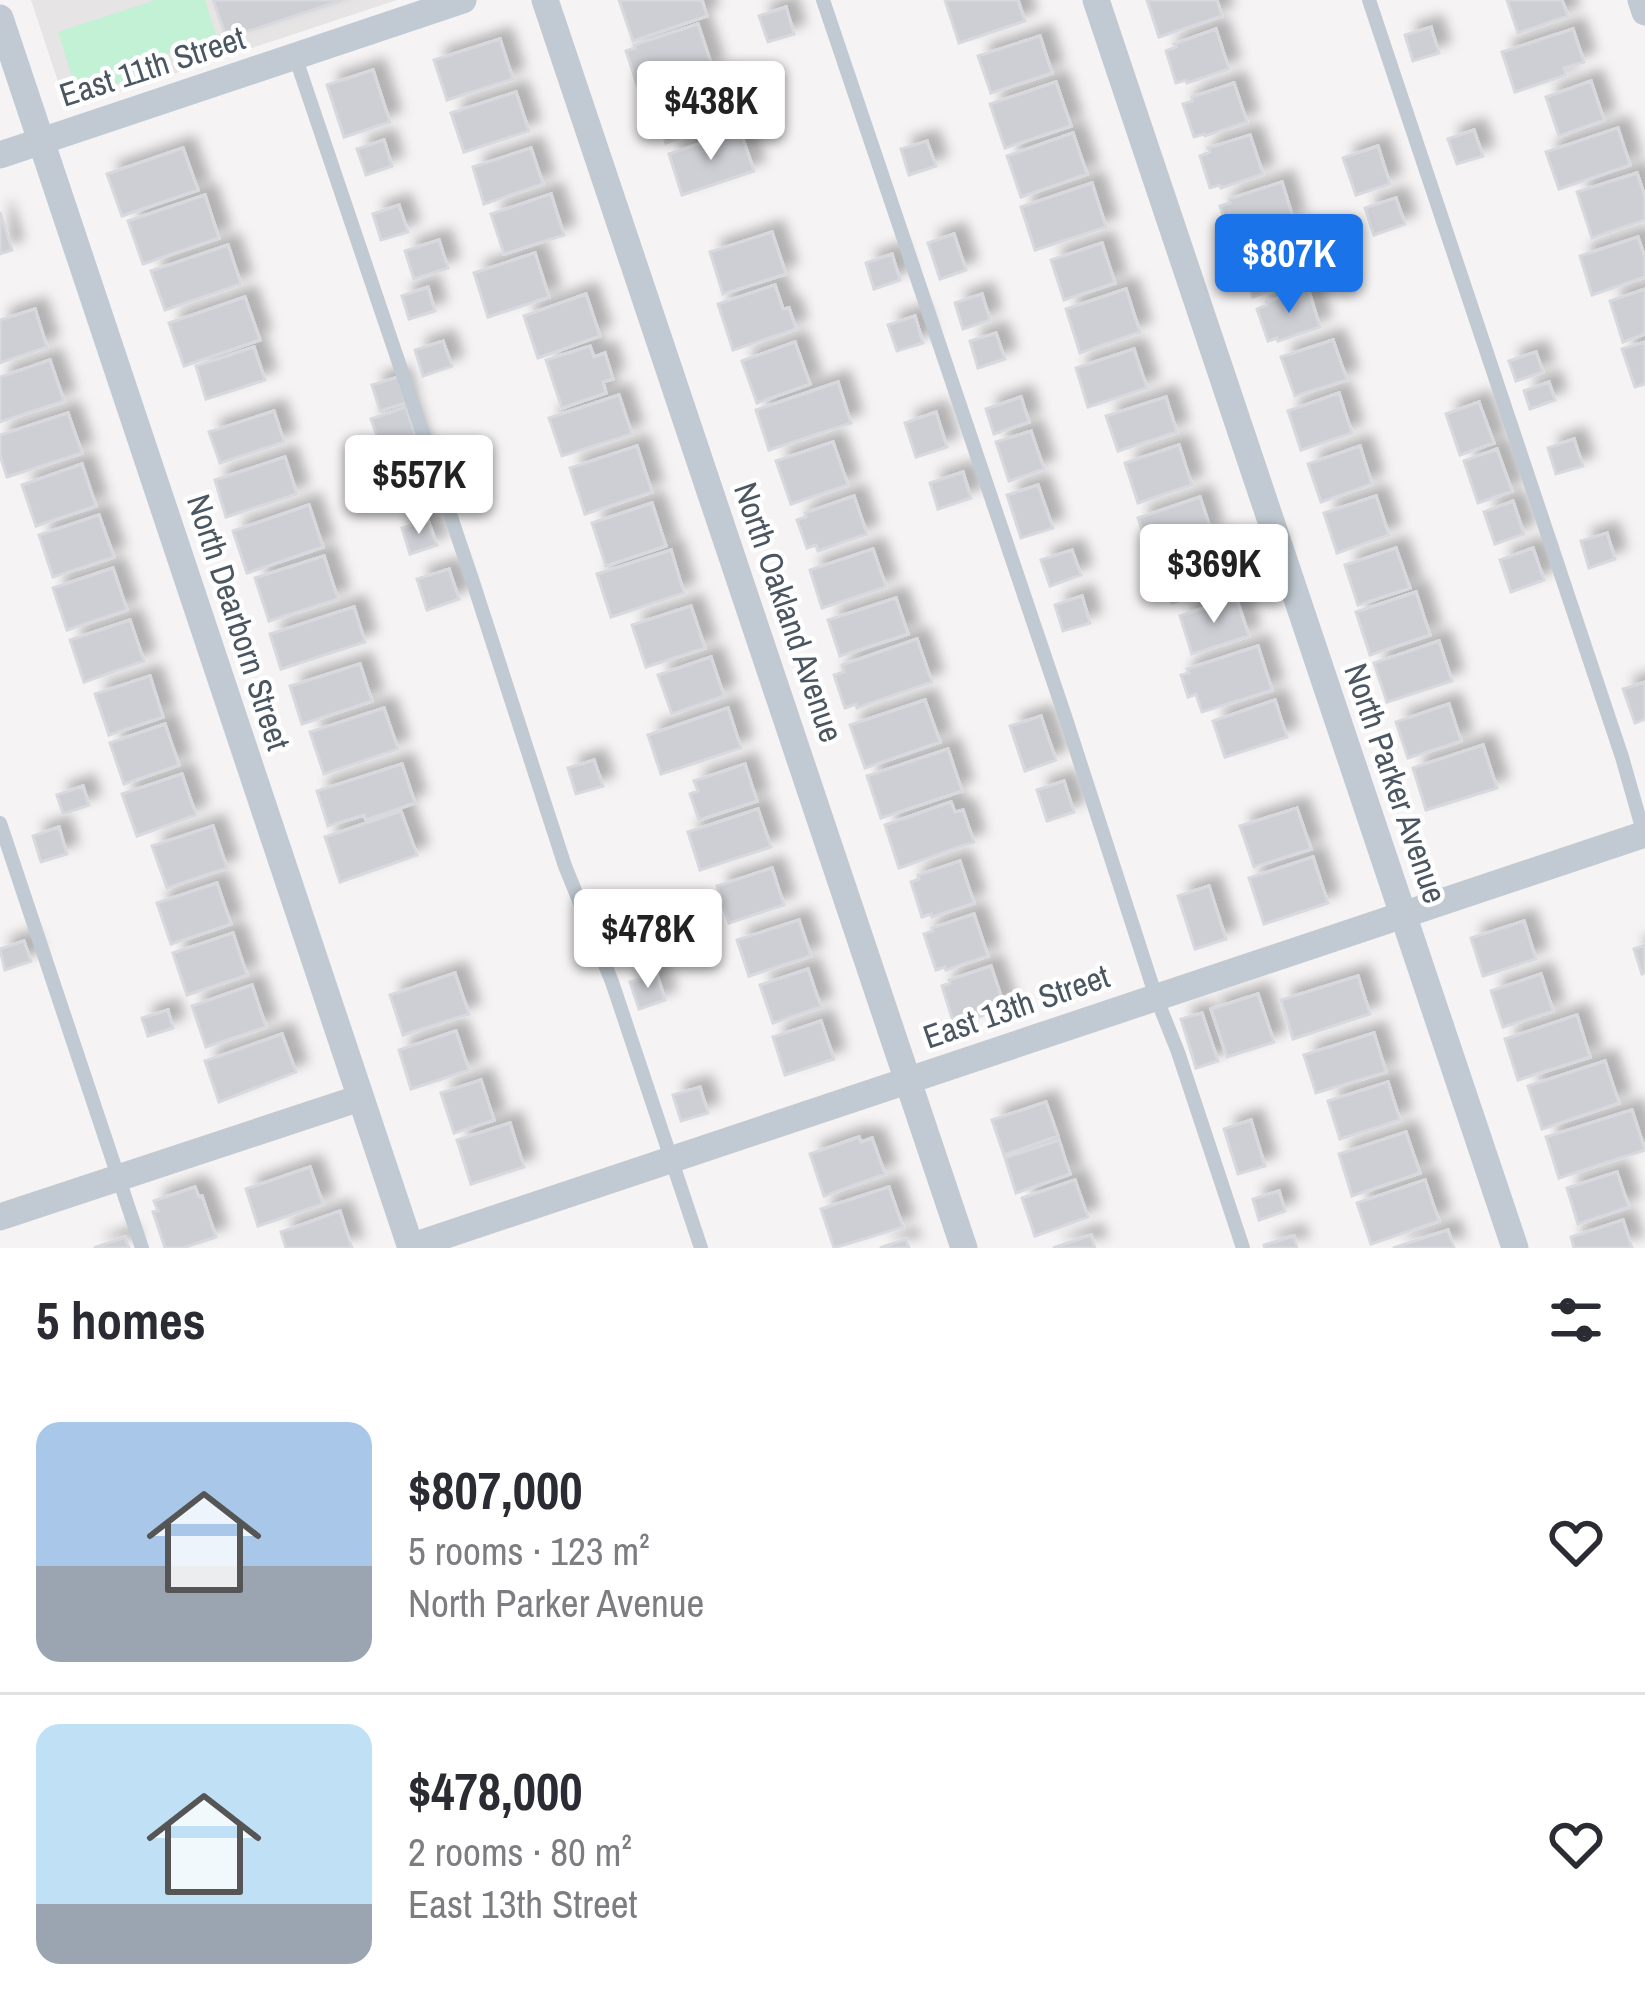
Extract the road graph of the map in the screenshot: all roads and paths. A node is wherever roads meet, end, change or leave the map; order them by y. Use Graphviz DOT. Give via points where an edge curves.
graph roads {
  1 [pos="463,0"];
  2 [pos="545,0"];
  3 [pos="823,0"];
  4 [pos="1096,0"];
  5 [pos="1369,0"];
  6 [pos="1641,0"];
  7 [pos="1645,12"];
  8 [pos="0,18"];
  9 [pos="295,56"];
  10 [pos="41,141"];
  11 [pos="0,154"];
  12 [pos="0,823"];
  13 [pos="1644,836"];
  14 [pos="1403,915"];
  15 [pos="1156,997"];
  16 [pos="908,1080"];
  17 [pos="360,1098"];
  18 [pos="672,1159"];
  19 [pos="119,1178"];
  20 [pos="0,1217"];
  21 [pos="410,1247"];
  22 [pos="142,1248"];
  23 [pos="700,1248"];
  24 [pos="964,1248"];
  25 [pos="1243,1248"];
  26 [pos="1514,1248"];
  1 -- 9 [label="street, East 11th Street"];
  2 -- 16 [label="street, North Oakland Avenue"];
  3 -- 15 [label="lane"];
  4 -- 14 [label="street, North Parker Avenue"];
  5 -- 13 [label="lane"];
  6 -- 7 [label="street"];
  8 -- 10 [label="street, North Dearborn Street"];
  9 -- 10 [label="street, East 11th Street"];
  9 -- 18 [label="lane" via="565,866"];
  10 -- 11 [label="street, East 11th Street"];
  10 -- 17 [label="street, North Dearborn Street"];
  12 -- 19 [label="lane"];
  13 -- 14 [label="street, East 13th Street"];
  14 -- 15 [label="street, East 13th Street"];
  14 -- 26 [label="street, North Parker Avenue"];
  15 -- 16 [label="street, East 13th Street"];
  15 -- 25 [label="lane"];
  16 -- 18 [label="street, East 13th Street"];
  16 -- 24 [label="street, North Oakland Avenue"];
  17 -- 19 [label="street"];
  17 -- 21 [label="street, North Dearborn Street"];
  18 -- 21 [label="street, East 13th Street"];
  18 -- 23 [label="lane"];
  19 -- 20 [label="street"];
  19 -- 22 [label="lane"];
}
